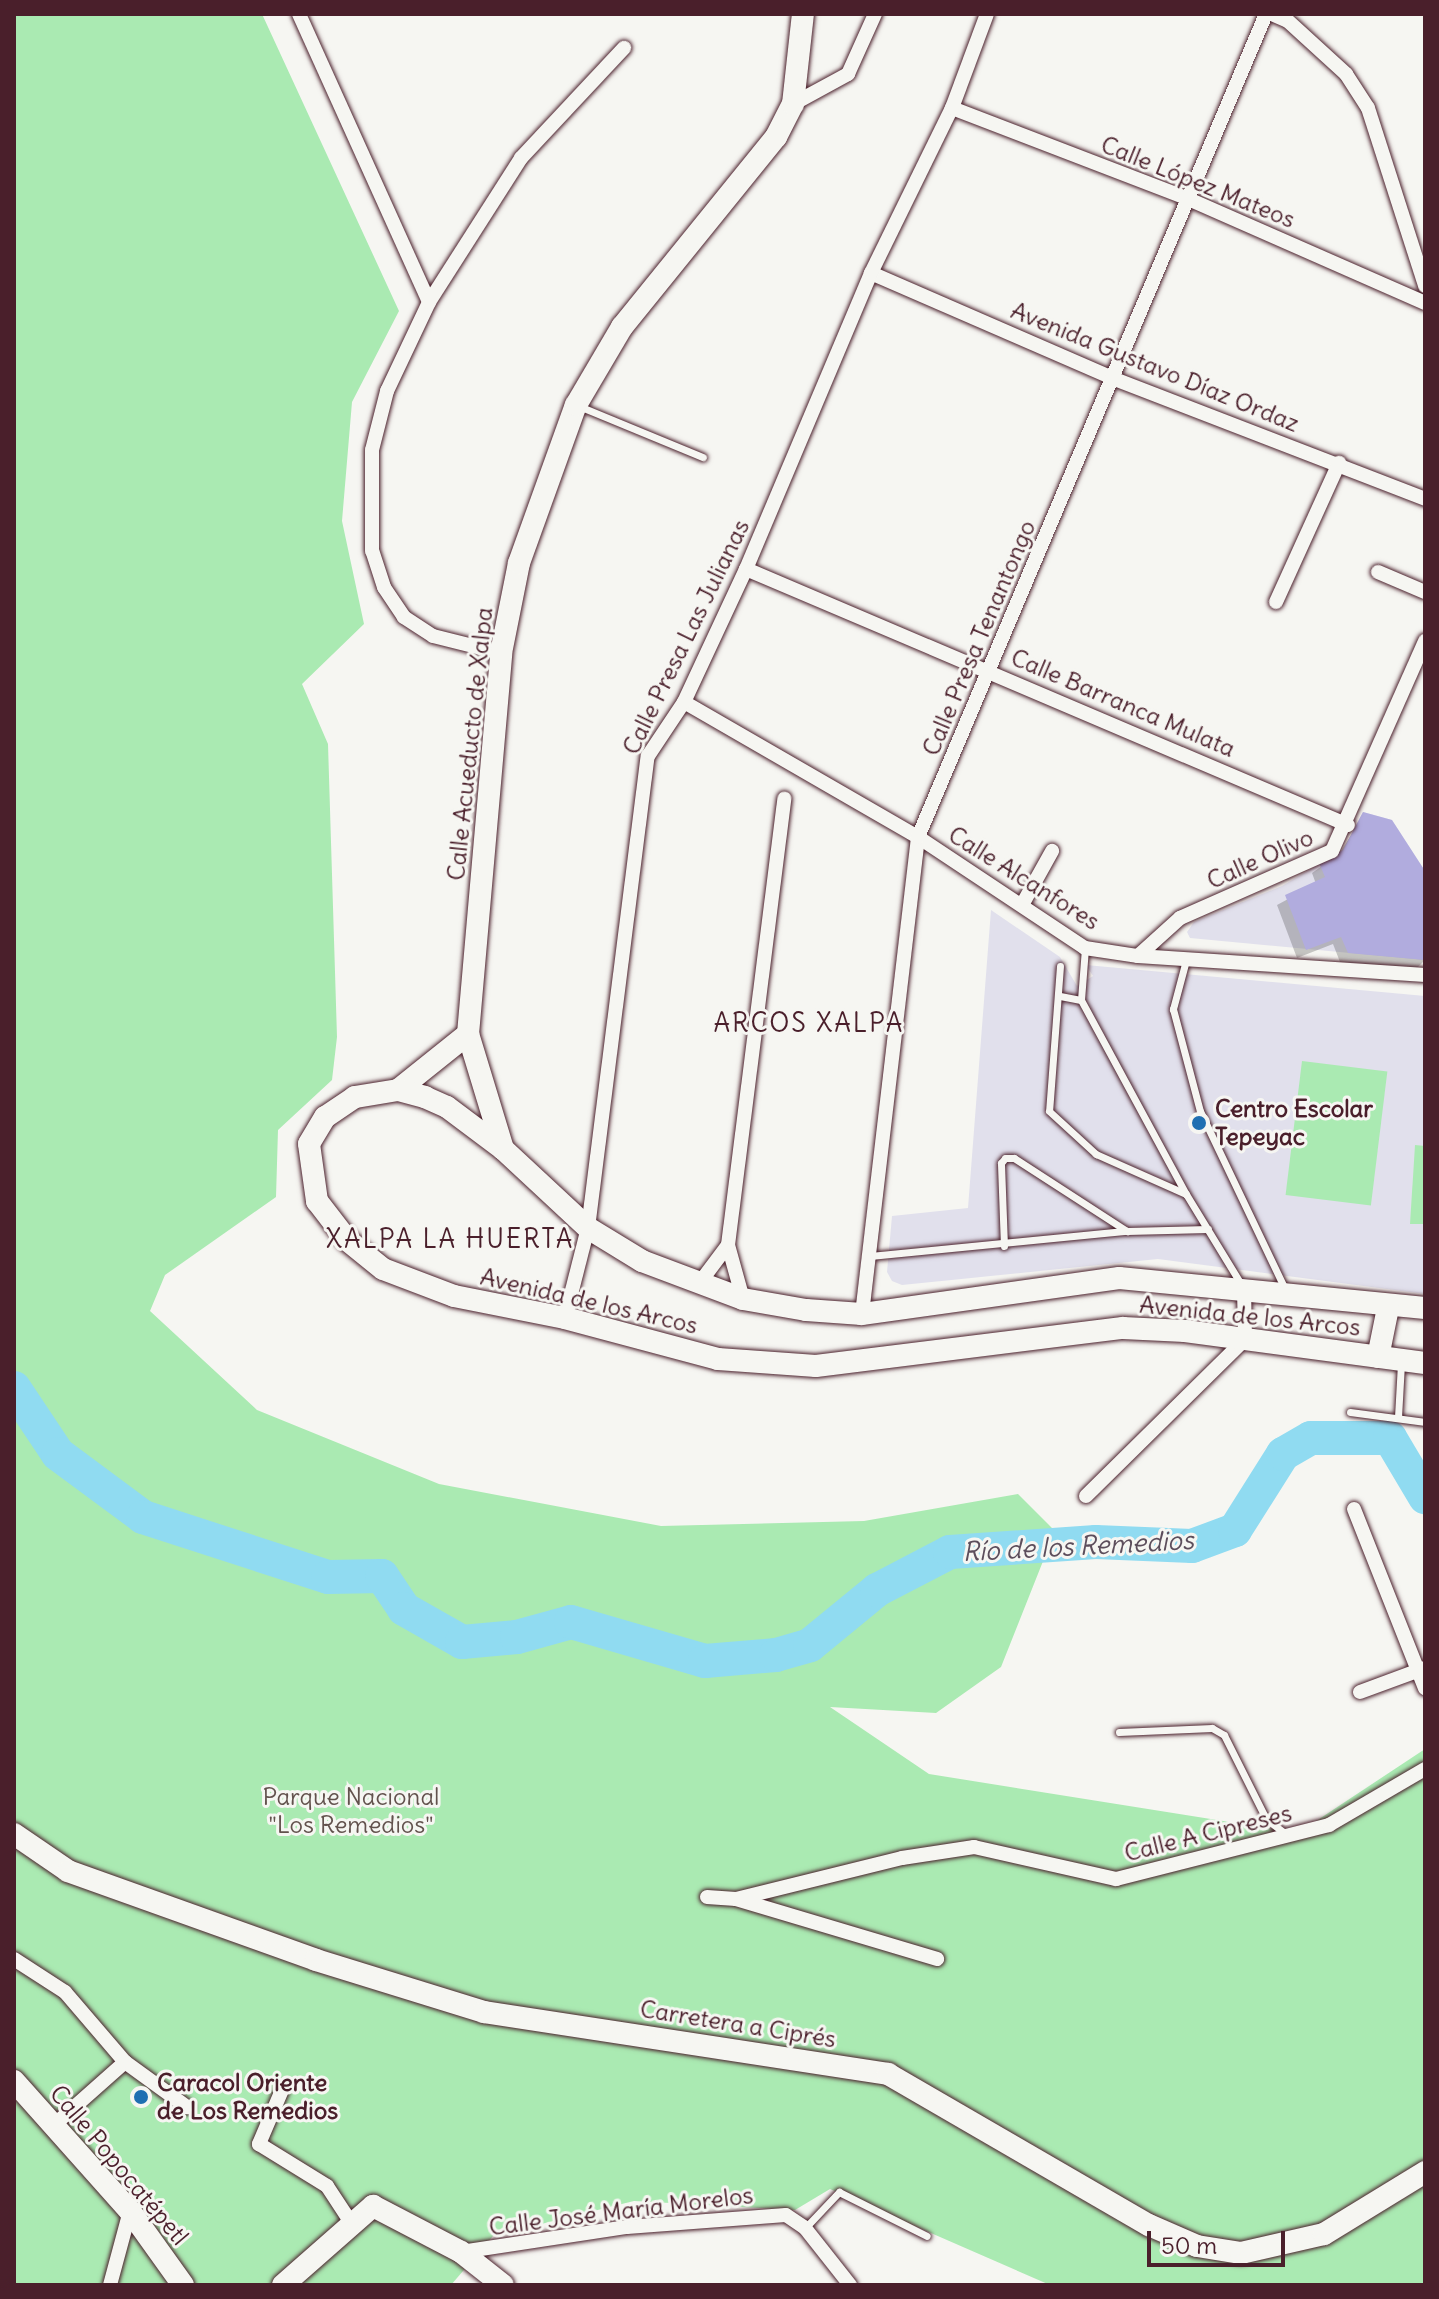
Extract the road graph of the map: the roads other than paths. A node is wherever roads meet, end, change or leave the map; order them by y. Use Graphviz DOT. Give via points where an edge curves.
graph roads {
  1 [pos="299,14"];
  2 [pos="803,14"];
  3 [pos="875,14"];
  4 [pos="987,14"];
  5 [pos="1266,14"];
  6 [pos="1272,14"];
  7 [pos="1291,18"];
  8 [pos="624,48"];
  9 [pos="793,104"];
  10 [pos="952,108"];
  11 [pos="1186,198"];
  12 [pos="1423,262"];
  13 [pos="871,273"];
  14 [pos="1425,286"];
  15 [pos="429,302"];
  16 [pos="1425,303"];
  17 [pos="1112,378"];
  18 [pos="576,405"];
  19 [pos="703,457"];
  20 [pos="1339,463"];
  21 [pos="1425,494"];
  22 [pos="746,569"];
  23 [pos="1378,572"];
  24 [pos="1425,592"];
  25 [pos="1276,602"];
  26 [pos="1425,641"];
  27 [pos="501,653"];
  28 [pos="991,670"];
  29 [pos="684,702"];
  30 [pos="784,799"];
  31 [pos="1348,825"];
  32 [pos="918,837"];
  33 [pos="1052,851"];
  34 [pos="1022,905"];
  35 [pos="1085,948"];
  36 [pos="1138,956"];
  37 [pos="1186,960"];
  38 [pos="1060,966"];
  39 [pos="1425,975"];
  40 [pos="1060,996"];
  41 [pos="1081,1000"];
  42 [pos="468,1034"];
  43 [pos="398,1090"];
  44 [pos="503,1149"];
  45 [pos="1186,1194"];
  46 [pos="588,1228"];
  47 [pos="1208,1229"];
  48 [pos="1127,1231"];
  49 [pos="728,1245"];
  50 [pos="1004,1246"];
  51 [pos="867,1256"];
  52 [pos="698,1285"];
  53 [pos="1244,1289"];
  54 [pos="1287,1293"];
  55 [pos="743,1299"];
  56 [pos="1388,1308"];
  57 [pos="1425,1308"];
  58 [pos="862,1314"];
  59 [pos="565,1318"];
  60 [pos="1245,1339"];
  61 [pos="1378,1357"];
  62 [pos="1402,1360"];
  63 [pos="1425,1363"];
  64 [pos="1350,1412"];
  65 [pos="1398,1417"];
  66 [pos="1425,1422"];
  67 [pos="1086,1496"];
  68 [pos="1354,1509"];
  69 [pos="1422,1669"];
  70 [pos="1425,1688"];
  71 [pos="1360,1692"];
  72 [pos="1119,1732"];
  73 [pos="1425,1769"];
  74 [pos="14,1834"];
  75 [pos="1289,1836"];
  76 [pos="707,1897"];
  77 [pos="736,1899"];
  78 [pos="14,1959"];
  79 [pos="937,1959"];
  80 [pos="125,2062"];
  81 [pos="14,2081"];
  82 [pos="282,2090"];
  83 [pos="187,2107"];
  84 [pos="54,2125"];
  85 [pos="1425,2172"];
  86 [pos="130,2211"];
  87 [pos="352,2224"];
  88 [pos="805,2228"];
  89 [pos="927,2236"];
  90 [pos="461,2252"];
  91 [pos="492,2281"];
  92 [pos="110,2285"];
  93 [pos="183,2285"];
  94 [pos="283,2285"];
  95 [pos="850,2285"];
  1 -- 15 [label="street"];
  2 -- 9 [label="main road, Calle Acueducto de Xalpa"];
  3 -- 9 [label="street" via="848,74"];
  4 -- 10 [label="street, Calle Presa Las Julianas"];
  5 -- 11 [label="street, Calle Presa Tenantongo"];
  6 -- 7 [label="street"];
  7 -- 12 [label="street" via="1346,74 1368,108"];
  8 -- 15 [label="street" via="521,158"];
  9 -- 18 [label="main road, Calle Acueducto de Xalpa" via="776,137 622,327"];
  10 -- 11 [label="street, Calle López Mateos"];
  10 -- 13 [label="street, Calle Presa Las Julianas"];
  11 -- 16 [label="street, Calle López Mateos"];
  11 -- 17 [label="street, Calle Presa Tenantongo"];
  12 -- 14 [label="street"];
  13 -- 17 [label="street, Avenida Gustavo Díaz Ordaz"];
  13 -- 22 [label="street, Calle Presa Las Julianas"];
  15 -- 27 [label="street" via="387,391 372,450 372,551 384,587 404,617 433,636"];
  17 -- 20 [label="street, Avenida Gustavo Díaz Ordaz"];
  17 -- 28 [label="street, Calle Presa Tenantongo"];
  18 -- 19 [label="lane"];
  18 -- 27 [label="main road, Calle Acueducto de Xalpa" via="519,563"];
  20 -- 21 [label="street, Avenida Gustavo Díaz Ordaz"];
  20 -- 25 [label="street"];
  22 -- 28 [label="street, Calle Barranca Mulata"];
  22 -- 29 [label="street, Calle Presa Las Julianas"];
  23 -- 24 [label="street"];
  26 -- 31 [label="street, Calle Olivo"];
  27 -- 42 [label="main road, Calle Acueducto de Xalpa"];
  28 -- 31 [label="street, Calle Barranca Mulata"];
  28 -- 32 [label="street, Calle Presa Tenantongo"];
  29 -- 32 [label="street, Calle Alcanfores"];
  29 -- 46 [label="street, Calle Presa Las Julianas" via="648,756 641,793"];
  30 -- 49 [label="street"];
  31 -- 36 [label="street, Calle Olivo" via="1332,851 1180,918"];
  32 -- 34 [label="street, Calle Alcanfores"];
  32 -- 51 [label="street, Calle Presa Tenantongo"];
  33 -- 34 [label="street"];
  34 -- 35 [label="street, Calle Alcanfores"];
  35 -- 36 [label="street, Calle Alcanfores"];
  35 -- 41 [label="lane"];
  36 -- 37 [label="street, Calle Alcanfores"];
  37 -- 39 [label="street, Calle Alcanfores"];
  37 -- 54 [label="lane" via="1173,1009 1200,1111"];
  38 -- 40 [label="lane"];
  40 -- 41 [label="lane"];
  40 -- 45 [label="lane" via="1049,1111 1096,1154"];
  41 -- 45 [label="lane"];
  42 -- 43 [label="main road"];
  42 -- 44 [label="main road, Calle Acueducto de Xalpa"];
  43 -- 44 [label="main road, Avenida de los Arcos" via="447,1107"];
  43 -- 59 [label="main road, Avenida de los Arcos" via="355,1097 315,1128 309,1162 317,1201 330,1220 383,1269 454,1296"];
  44 -- 46 [label="main road, Avenida de los Arcos"];
  45 -- 47 [label="lane"];
  46 -- 52 [label="main road, Avenida de los Arcos" via="642,1261"];
  46 -- 59 [label="street, Calle Presa Las Julianas"];
  47 -- 48 [label="lane"];
  47 -- 53 [label="lane"];
  48 -- 50 [label="lane"];
  48 -- 50 [label="lane" via="1014,1158 1005,1158"];
  49 -- 52 [label="street"];
  49 -- 55 [label="street"];
  50 -- 51 [label="lane"];
  51 -- 58 [label="street, Calle Presa Tenantongo"];
  52 -- 55 [label="main road, Avenida de los Arcos"];
  53 -- 54 [label="main road, Avenida de los Arcos"];
  53 -- 58 [label="main road, Avenida de los Arcos" via="1119,1278"];
  53 -- 60 [label="street"];
  54 -- 56 [label="main road, Avenida de los Arcos"];
  55 -- 58 [label="main road, Avenida de los Arcos"];
  56 -- 57 [label="main road, Avenida de los Arcos"];
  56 -- 61 [label="main road"];
  59 -- 60 [label="main road, Avenida de los Arcos" via="718,1359 816,1366 1123,1328"];
  60 -- 61 [label="main road, Avenida de los Arcos"];
  60 -- 67 [label="street"];
  61 -- 62 [label="main road, Avenida de los Arcos"];
  62 -- 63 [label="main road, Avenida de los Arcos"];
  62 -- 65 [label="lane"];
  64 -- 65 [label="lane"];
  65 -- 66 [label="lane"];
  68 -- 69 [label="street"];
  69 -- 70 [label="street"];
  69 -- 71 [label="street"];
  72 -- 75 [label="lane" via="1212,1728 1224,1735 1266,1819"];
  73 -- 75 [label="street, Calle A Cipreses" via="1329,1825"];
  74 -- 85 [label="main road, Carretera a Ciprés" via="68,1871 316,1960 484,2012 888,2074 1149,2225 1197,2246 1241,2253 1324,2234"];
  75 -- 77 [label="street, Calle A Cipreses" via="1116,1879 974,1847 902,1858"];
  76 -- 77 [label="street, Calle A Cipreses"];
  77 -- 79 [label="street"];
  78 -- 80 [label="street" via="65,1992"];
  80 -- 83 [label="street"];
  80 -- 84 [label="street"];
  81 -- 84 [label="main road, Calle Popocatépetl"];
  82 -- 87 [label="street" via="259,2144 327,2186"];
  84 -- 86 [label="main road, Calle Popocatépetl"];
  86 -- 92 [label="street"];
  86 -- 93 [label="main road, Calle Popocatépetl"];
  87 -- 90 [label="main road" via="373,2206"];
  87 -- 94 [label="main road"];
  88 -- 89 [label="lane" via="839,2192"];
  88 -- 90 [label="street, Calle José María Morelos" via="786,2215 627,2227"];
  88 -- 95 [label="street"];
  90 -- 91 [label="main road"];
}
